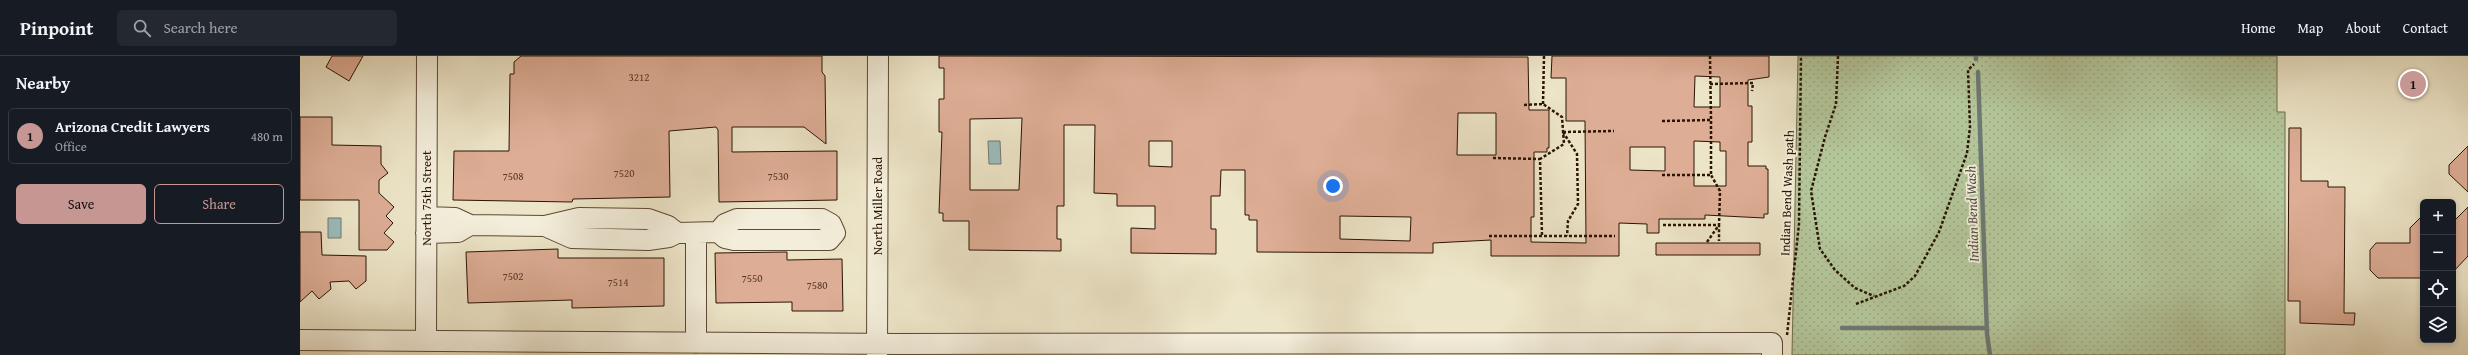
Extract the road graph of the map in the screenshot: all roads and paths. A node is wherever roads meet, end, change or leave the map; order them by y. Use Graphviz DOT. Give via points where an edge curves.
graph roads {
  1 [pos="427,56"];
  2 [pos="878,56"];
  3 [pos="1544,56"];
  4 [pos="1710,56"];
  5 [pos="1801,56"];
  6 [pos="1838,56"];
  7 [pos="1974,64"];
  8 [pos="1710,84"];
  9 [pos="1752,90"];
  10 [pos="1543,104"];
  11 [pos="1524,105"];
  12 [pos="1711,120"];
  13 [pos="1662,121"];
  14 [pos="1614,131"];
  15 [pos="1563,132"];
  16 [pos="1493,158"];
  17 [pos="1540,159"];
  18 [pos="1662,175"];
  19 [pos="1711,175"];
  20 [pos="426,225"];
  21 [pos="1664,225"];
  22 [pos="1719,225"];
  23 [pos="718,232"];
  24 [pos="686,233"];
  25 [pos="1489,236"];
  26 [pos="1542,236"];
  27 [pos="1567,236"];
  28 [pos="1614,236"];
  29 [pos="1719,241"];
  30 [pos="1708,242"];
  31 [pos="1874,296"];
  32 [pos="1856,304"];
  33 [pos="300,340"];
  34 [pos="426,340"];
  35 [pos="696,343"];
  36 [pos="1777,346"];
  37 [pos="876,350"];
  38 [pos="908,350"];
  1 -- 20 [label="street, North 75th Street"];
  2 -- 37 [label="street, North Miller Road"];
  3 -- 10 [label="path"];
  4 -- 8 [label="path"];
  5 -- 36 [label="path, Indian Bend Wash path" via="1799,224"];
  6 -- 31 [label="path" via="1836,104 1811,191 1820,249 1835,270 1855,288"];
  7 -- 31 [label="path" via="1968,70 1970,127 1967,153 1939,232 1915,276 1904,286"];
  8 -- 9 [label="path" via="1753,83"];
  8 -- 12 [label="path"];
  10 -- 11 [label="path"];
  10 -- 15 [label="path" via="1562,117"];
  12 -- 13 [label="path"];
  12 -- 19 [label="path"];
  14 -- 15 [label="path"];
  15 -- 17 [label="path" via="1564,144"];
  15 -- 27 [label="path" via="1577,154 1578,204 1568,221"];
  16 -- 17 [label="path"];
  17 -- 26 [label="path"];
  18 -- 19 [label="path"];
  19 -- 22 [label="path" via="1720,191"];
  20 -- 24 [label="street" via="458,232 470,225 545,226 579,218 648,219"];
  20 -- 34 [label="street, North 75th Street"];
  21 -- 22 [label="path"];
  22 -- 29 [label="path"];
  22 -- 30 [label="path"];
  23 -- 23 [label="street" via="725,238 734,240 829,240 835,232 831,224 822,219 737,219 725,224"];
  23 -- 24 [label="street"];
  24 -- 35 [label="street"];
  25 -- 26 [label="path"];
  26 -- 27 [label="path"];
  27 -- 28 [label="path"];
  31 -- 32 [label="path"];
  33 -- 34 [label="street"];
  34 -- 35 [label="street"];
  35 -- 37 [label="street"];
  36 -- 38 [label="street"];
  37 -- 38 [label="street"];
}
